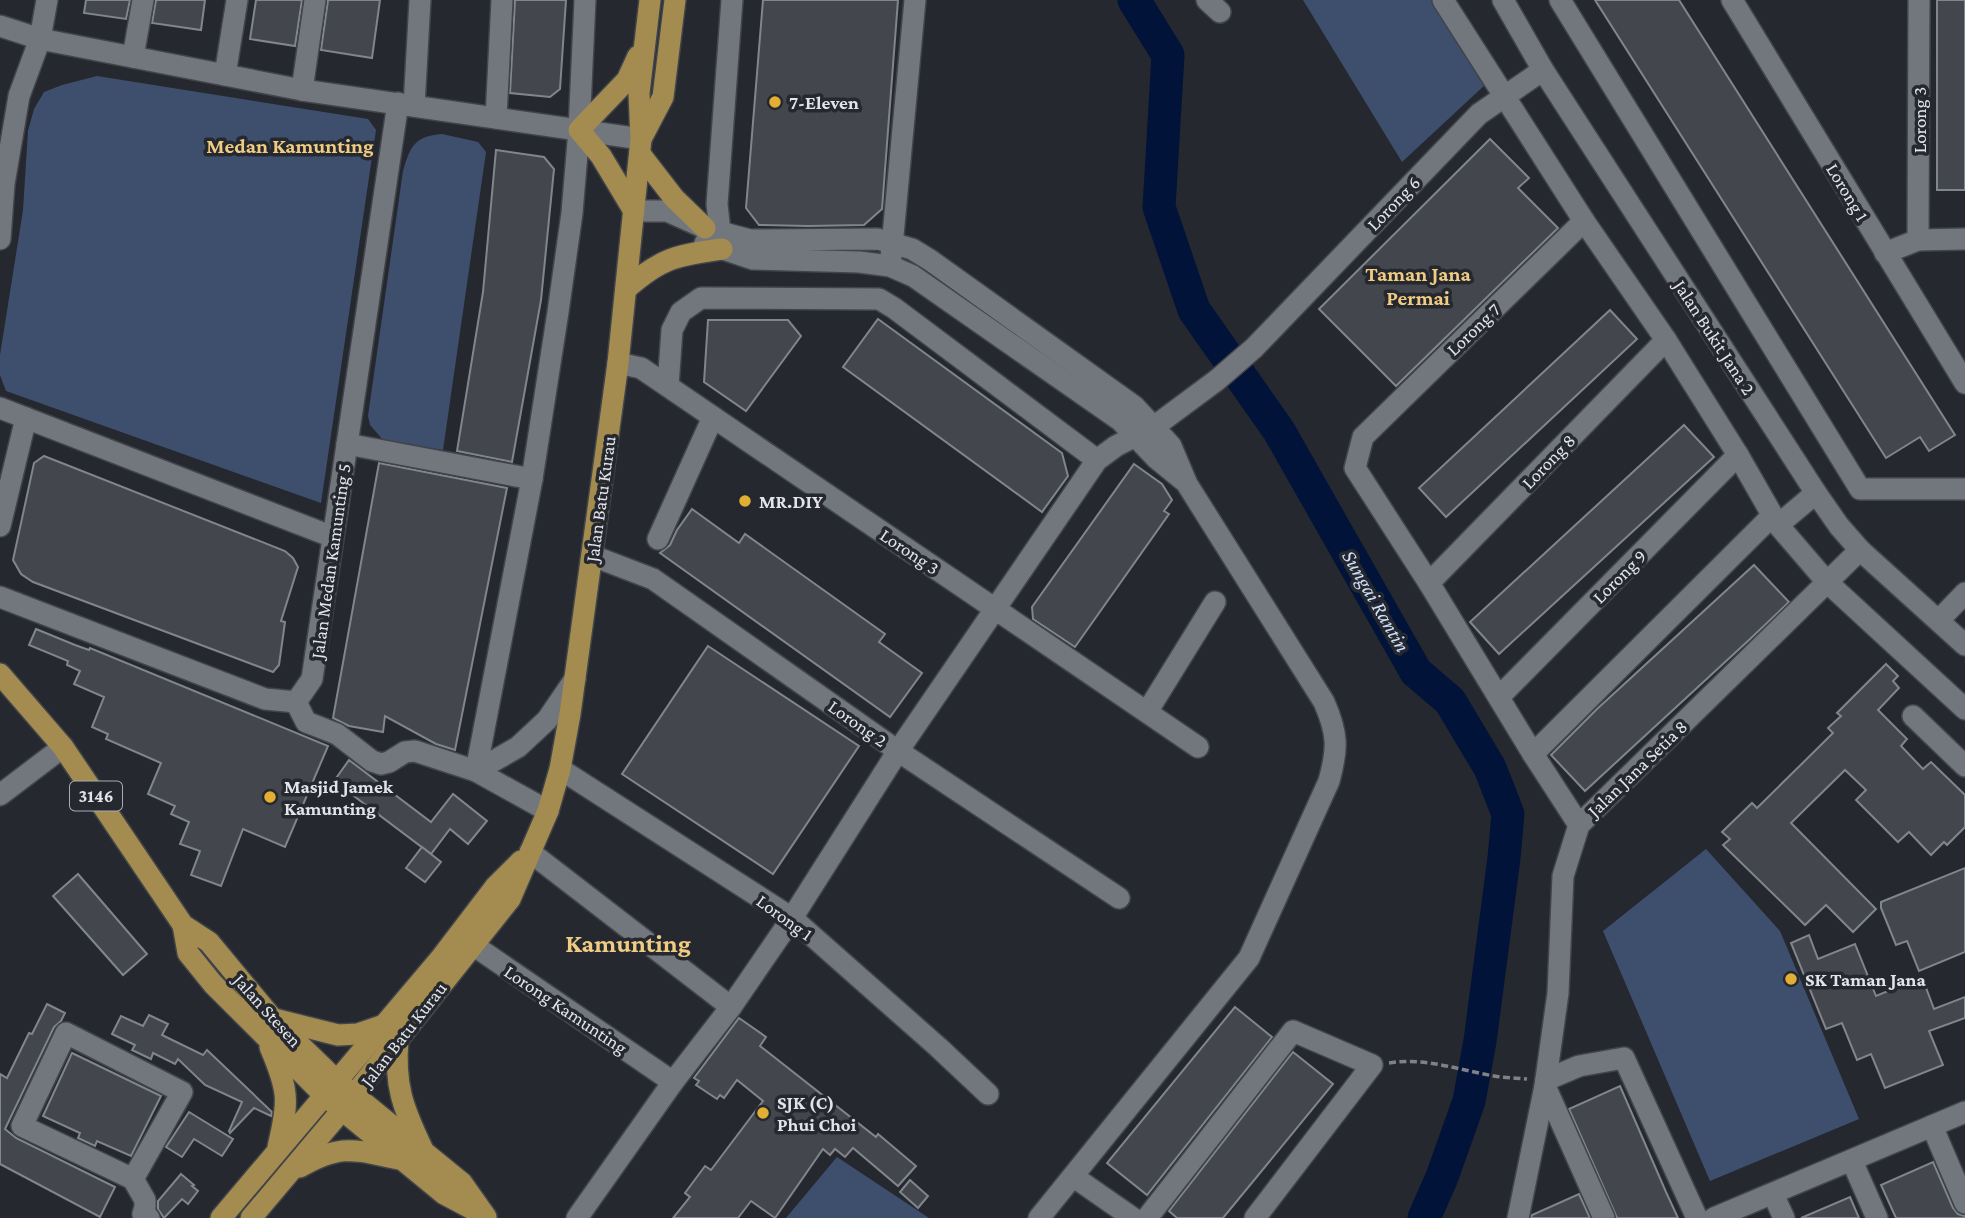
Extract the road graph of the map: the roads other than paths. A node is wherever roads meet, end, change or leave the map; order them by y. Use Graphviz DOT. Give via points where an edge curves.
graph roads {
  1 [pos="47,0"];
  2 [pos="143,0"];
  3 [pos="237,0"];
  4 [pos="315,0"];
  5 [pos="420,0"];
  6 [pos="502,0"];
  7 [pos="585,0"];
  8 [pos="650,0"];
  9 [pos="675,0"];
  10 [pos="732,0"];
  11 [pos="915,0"];
  12 [pos="1443,0"];
  13 [pos="1503,0"];
  14 [pos="1560,0"];
  15 [pos="1732,0"];
  16 [pos="1919,0"];
  17 [pos="0,26"];
  18 [pos="40,39"];
  19 [pos="645,41"];
  20 [pos="133,57"];
  21 [pos="1543,70"];
  22 [pos="225,75"];
  23 [pos="302,90"];
  24 [pos="1504,97"];
  25 [pos="406,105"];
  26 [pos="496,118"];
  27 [pos="579,130"];
  28 [pos="640,146"];
  29 [pos="2,184"];
  30 [pos="634,211"];
  31 [pos="1584,221"];
  32 [pos="716,236"];
  33 [pos="0,239"];
  34 [pos="1965,239"];
  35 [pos="1918,240"];
  36 [pos="892,243"];
  37 [pos="1885,253"];
  38 [pos="890,266"];
  39 [pos="626,289"];
  40 [pos="1666,340"];
  41 [pos="1955,351"];
  42 [pos="618,363"];
  43 [pos="1965,383"];
  44 [pos="668,386"];
  45 [pos="0,408"];
  46 [pos="713,417"];
  47 [pos="26,418"];
  48 [pos="1145,431"];
  49 [pos="347,444"];
  50 [pos="1738,455"];
  51 [pos="1097,460"];
  52 [pos="533,479"];
  53 [pos="1965,489"];
  54 [pos="1816,494"];
  55 [pos="1775,521"];
  56 [pos="0,526"];
  57 [pos="333,537"];
  58 [pos="658,539"];
  59 [pos="1860,550"];
  60 [pos="593,556"];
  61 [pos="1826,582"];
  62 [pos="1429,583"];
  63 [pos="1965,593"];
  64 [pos="0,597"];
  65 [pos="1215,602"];
  66 [pos="995,609"];
  67 [pos="1939,621"];
  68 [pos="1965,645"];
  69 [pos="0,674"];
  70 [pos="575,679"];
  71 [pos="1499,697"];
  72 [pos="296,702"];
  73 [pos="1965,709"];
  74 [pos="1147,712"];
  75 [pos="1913,716"];
  76 [pos="62,747"];
  77 [pos="1198,747"];
  78 [pos="898,751"];
  79 [pos="1533,754"];
  80 [pos="1965,766"];
  81 [pos="560,769"];
  82 [pos="476,771"];
  83 [pos="0,795"];
  84 [pos="548,811"];
  85 [pos="1579,825"];
  86 [pos="530,852"];
  87 [pos="1119,898"];
  88 [pos="792,918"];
  89 [pos="466,940"];
  90 [pos="731,1007"];
  91 [pos="269,1028"];
  92 [pos="391,1032"];
  93 [pos="673,1082"];
  94 [pos="1546,1083"];
  95 [pos="331,1088"];
  96 [pos="988,1094"];
  97 [pos="348,1103"];
  98 [pos="1965,1112"];
  99 [pos="1932,1126"];
  100 [pos="276,1153"];
  101 [pos="425,1153"];
  102 [pos="401,1159"];
  103 [pos="1852,1161"];
  104 [pos="289,1174"];
  105 [pos="1074,1177"];
  106 [pos="133,1179"];
  107 [pos="1773,1194"];
  108 [pos="1965,1203"];
  109 [pos="487,1217"];
  110 [pos="149,1218"];
  111 [pos="221,1218"];
  112 [pos="251,1218"];
  113 [pos="577,1218"];
  114 [pos="1040,1218"];
  115 [pos="1133,1218"];
  116 [pos="1147,1218"];
  117 [pos="1255,1218"];
  118 [pos="1518,1218"];
  119 [pos="1604,1218"];
  120 [pos="1697,1218"];
  121 [pos="1714,1218"];
  122 [pos="1784,1218"];
  123 [pos="1877,1218"];
  1 -- 18 [label="street"];
  2 -- 20 [label="street"];
  3 -- 22 [label="street"];
  4 -- 23 [label="street"];
  5 -- 25 [label="street, Jalan Medan Kamunting 5"];
  6 -- 26 [label="street"];
  7 -- 27 [label="street"];
  8 -- 19 [label="main road, Jalan Batu Kurau"];
  9 -- 28 [label="main road, Jalan Batu Kurau" via="663,97"];
  10 -- 32 [label="street"];
  11 -- 36 [label="street"];
  12 -- 24 [label="street"];
  13 -- 21 [label="street, Jalan Bukit Jana 2"];
  14 -- 53 [label="street" via="1860,489"];
  15 -- 37 [label="street, Lorong 1"];
  16 -- 35 [label="street, Lorong 3"];
  17 -- 18 [label="street"];
  18 -- 20 [label="street"];
  18 -- 29 [label="street" via="19,96"];
  19 -- 27 [label="main road" via="627,80"];
  19 -- 28 [label="main road, Jalan Batu Kurau" via="639,93"];
  20 -- 22 [label="street"];
  21 -- 24 [label="street, Lorong 6"];
  21 -- 54 [label="street, Jalan Bukit Jana 2"];
  22 -- 23 [label="street"];
  23 -- 25 [label="street"];
  24 -- 31 [label="street"];
  24 -- 48 [label="street, Lorong 6" via="1479,114 1254,348"];
  25 -- 26 [label="street"];
  25 -- 49 [label="street, Jalan Medan Kamunting 5"];
  26 -- 27 [label="street"];
  27 -- 28 [label="street"];
  27 -- 30 [label="main road" via="601,156"];
  27 -- 52 [label="street" via="572,213"];
  28 -- 30 [label="main road, Jalan Batu Kurau"];
  28 -- 32 [label="main road" via="674,198"];
  29 -- 33 [label="street"];
  30 -- 32 [label="street" via="676,231"];
  30 -- 39 [label="main road, Jalan Batu Kurau"];
  31 -- 40 [label="street"];
  31 -- 62 [label="street, Lorong 7" via="1363,437 1355,468"];
  32 -- 36 [label="street"];
  32 -- 38 [label="street" via="753,259"];
  32 -- 39 [label="main road" via="688,254 646,271"];
  34 -- 35 [label="street"];
  35 -- 37 [label="street"];
  36 -- 38 [label="street"];
  36 -- 48 [label="street" via="930,260 1134,406"];
  37 -- 41 [label="street, Lorong 1"];
  38 -- 48 [label="street" via="913,276 1121,421"];
  39 -- 42 [label="main road, Jalan Batu Kurau"];
  40 -- 50 [label="street"];
  40 -- 62 [label="street, Lorong 8"];
  41 -- 43 [label="street, Lorong 1"];
  42 -- 44 [label="street, Lorong 3" via="641,368"];
  42 -- 60 [label="main road, Jalan Batu Kurau"];
  44 -- 46 [label="street, Lorong 3"];
  44 -- 51 [label="street" via="672,330 681,312 701,298 879,299"];
  45 -- 47 [label="street"];
  46 -- 58 [label="street"];
  46 -- 66 [label="street, Lorong 3"];
  47 -- 56 [label="street"];
  47 -- 57 [label="street"];
  48 -- 51 [label="street, Lorong 6"];
  48 -- 105 [label="street" via="1156,458 1187,484 1324,702 1334,726 1336,756 1249,958"];
  49 -- 52 [label="street"];
  49 -- 57 [label="street, Jalan Medan Kamunting 5"];
  50 -- 55 [label="street"];
  50 -- 71 [label="street, Lorong 9"];
  51 -- 66 [label="street"];
  52 -- 82 [label="street"];
  54 -- 55 [label="street"];
  54 -- 59 [label="street, Jalan Bukit Jana 2"];
  55 -- 61 [label="street"];
  55 -- 79 [label="street"];
  57 -- 72 [label="street, Jalan Medan Kamunting 5" via="312,679"];
  59 -- 61 [label="street, Jalan Jana Setia 8"];
  59 -- 67 [label="street, Jalan Bukit Jana 2"];
  60 -- 70 [label="main road, Jalan Batu Kurau"];
  60 -- 78 [label="street, Lorong 2" via="653,579"];
  61 -- 73 [label="street"];
  61 -- 85 [label="street, Jalan Jana Setia 8"];
  62 -- 71 [label="street"];
  63 -- 67 [label="street"];
  64 -- 72 [label="street" via="265,699"];
  65 -- 74 [label="street"];
  66 -- 74 [label="street, Lorong 3"];
  66 -- 78 [label="street"];
  67 -- 68 [label="street, Jalan Bukit Jana 2"];
  69 -- 76 [label="main road, Jalan Stesen / 3146"];
  70 -- 81 [label="main road, Jalan Batu Kurau"];
  70 -- 82 [label="street" via="547,720 518,747"];
  71 -- 79 [label="street"];
  72 -- 82 [label="street" via="306,722 337,734 372,761 381,764 415,751"];
  74 -- 77 [label="street, Lorong 3"];
  75 -- 80 [label="street"];
  76 -- 83 [label="street"];
  76 -- 91 [label="main road, Jalan Stesen / 3146" via="183,925 209,942"];
  78 -- 87 [label="street, Lorong 2"];
  78 -- 88 [label="street"];
  79 -- 85 [label="street"];
  81 -- 84 [label="main road, Jalan Batu Kurau"];
  81 -- 88 [label="street, Lorong 1"];
  82 -- 84 [label="street"];
  84 -- 86 [label="main road, Jalan Batu Kurau"];
  85 -- 94 [label="street, Jalan Jana Setia 8" via="1563,876 1558,993"];
  86 -- 89 [label="main road, Jalan Batu Kurau" via="510,899"];
  86 -- 90 [label="street"];
  88 -- 90 [label="street"];
  88 -- 96 [label="street, Lorong 1"];
  89 -- 92 [label="main road, Jalan Batu Kurau"];
  89 -- 93 [label="street, Lorong Kamunting"];
  90 -- 93 [label="street"];
  91 -- 92 [label="main road" via="338,1035"];
  91 -- 95 [label="main road, Jalan Stesen / 3146"];
  91 -- 100 [label="main road" via="287,1099"];
  92 -- 95 [label="main road, Jalan Batu Kurau"];
  92 -- 97 [label="main road, Jalan Batu Kurau"];
  92 -- 101 [label="main road" via="399,1092"];
  93 -- 113 [label="street"];
  94 -- 118 [label="street, Jalan Jana Setia 8"];
  94 -- 119 [label="street"];
  94 -- 120 [label="street" via="1579,1066 1624,1058"];
  95 -- 97 [label="main road, Jalan Stesen / 3146"];
  95 -- 100 [label="main road, Jalan Batu Kurau"];
  97 -- 101 [label="main road, 3146"];
  97 -- 102 [label="main road, 3146"];
  97 -- 104 [label="main road, Jalan Batu Kurau"];
  98 -- 99 [label="street"];
  99 -- 103 [label="street"];
  99 -- 108 [label="street"];
  100 -- 111 [label="main road, Jalan Batu Kurau"];
  101 -- 109 [label="main road, 3146" via="462,1183"];
  102 -- 104 [label="main road" via="338,1150"];
  102 -- 109 [label="main road, 3146" via="444,1194"];
  103 -- 107 [label="street"];
  103 -- 123 [label="street"];
  104 -- 112 [label="main road, Jalan Batu Kurau"];
  105 -- 114 [label="street"];
  105 -- 115 [label="street"];
  106 -- 106 [label="street" via="22,1126 66,1033 182,1092"];
  106 -- 110 [label="street" via="145,1200 143,1214"];
  107 -- 121 [label="street"];
  107 -- 122 [label="street"];
  116 -- 117 [label="street" via="1293,1031 1372,1065"];
}
